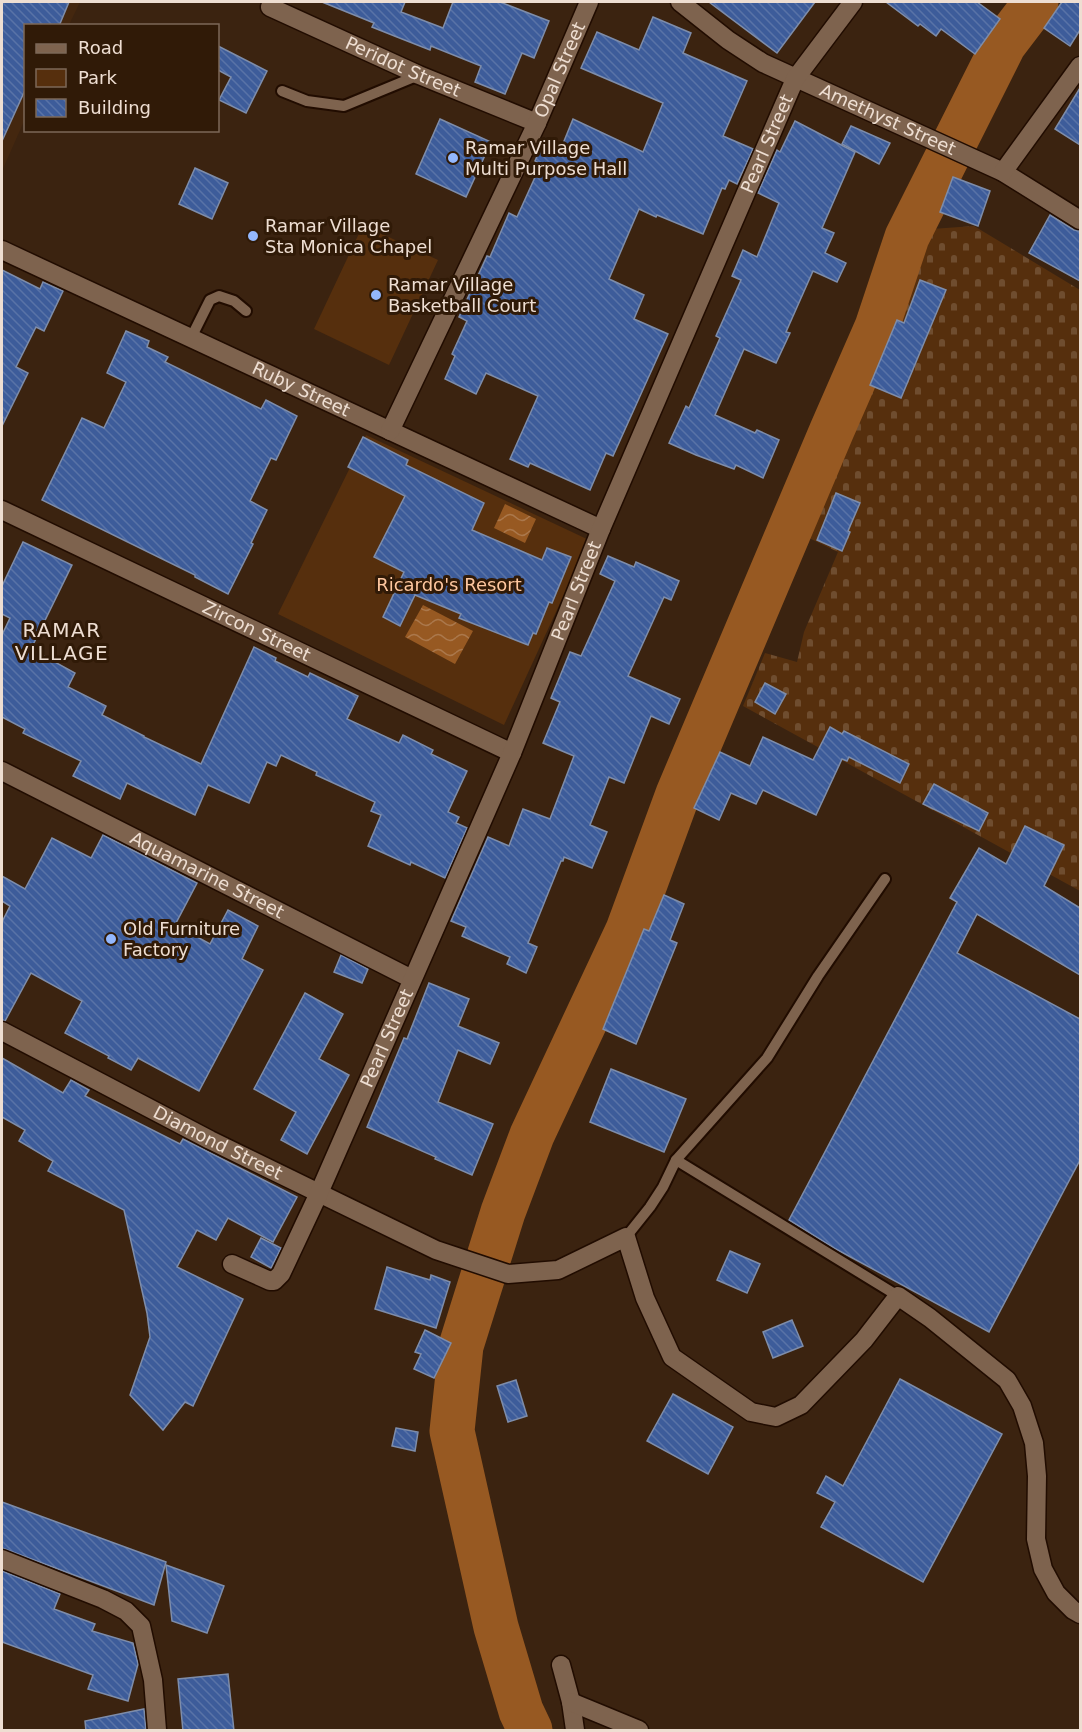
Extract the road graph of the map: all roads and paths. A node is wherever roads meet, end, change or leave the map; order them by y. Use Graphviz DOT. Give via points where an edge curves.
graph roads {
  1 [pos="589,2"];
  2 [pos="680,2"];
  3 [pos="853,2"];
  4 [pos="270,7"];
  5 [pos="419,75"];
  6 [pos="1078,75"];
  7 [pos="795,79"];
  8 [pos="282,90"];
  9 [pos="537,123"];
  10 [pos="1003,172"];
  11 [pos="1080,220"];
  12 [pos="2,250"];
  13 [pos="246,311"];
  14 [pos="191,338"];
  15 [pos="390,431"];
  16 [pos="2,510"];
  17 [pos="601,529"];
  18 [pos="512,753"];
  19 [pos="2,771"];
  20 [pos="885,879"];
  21 [pos="412,979"];
  22 [pos="2,1031"];
  23 [pos="676,1160"];
  24 [pos="319,1193"];
  25 [pos="626,1237"];
  26 [pos="232,1264"];
  27 [pos="898,1296"];
  28 [pos="2,1559"];
  29 [pos="1080,1614"];
  30 [pos="561,1665"];
  31 [pos="571,1702"];
  32 [pos="157,1731"];
  33 [pos="574,1731"];
  34 [pos="639,1731"];
  1 -- 9 [label="street, Opal Street"];
  2 -- 7 [label="street, Amethyst Street" via="728,40"];
  3 -- 7 [label="street, Pearl Street"];
  4 -- 5 [label="street, Peridot Street"];
  5 -- 8 [label="lane" via="344,106 307,101"];
  5 -- 9 [label="street, Peridot Street"];
  6 -- 10 [label="street"];
  7 -- 10 [label="street, Amethyst Street"];
  7 -- 17 [label="street, Pearl Street"];
  9 -- 15 [label="street, Opal Street"];
  10 -- 11 [label="street, Amethyst Street"];
  12 -- 14 [label="street, Ruby Street"];
  13 -- 14 [label="lane" via="219,296 210,300"];
  14 -- 15 [label="street, Ruby Street"];
  15 -- 17 [label="street, Ruby Street"];
  16 -- 18 [label="street, Zircon Street"];
  17 -- 18 [label="street, Pearl Street"];
  18 -- 21 [label="street, Pearl Street"];
  19 -- 21 [label="street, Aquamarine Street"];
  20 -- 23 [label="lane" via="767,1058"];
  21 -- 24 [label="street, Pearl Street"];
  22 -- 24 [label="street, Diamond Street"];
  23 -- 25 [label="lane" via="651,1207"];
  23 -- 27 [label="lane"];
  24 -- 25 [label="street, Diamond Street" via="436,1250 508,1274 558,1270"];
  24 -- 26 [label="street, Pearl Street" via="278,1278 270,1281"];
  25 -- 27 [label="street" via="645,1298 672,1357 751,1412 776,1417 801,1405 864,1340"];
  27 -- 29 [label="street" via="1007,1380 1022,1406 1034,1443 1036,1539 1043,1569 1056,1593"];
  28 -- 32 [label="street" via="103,1599 126,1611 141,1626 153,1680"];
  30 -- 31 [label="street"];
  31 -- 33 [label="street"];
  31 -- 34 [label="street"];
}
